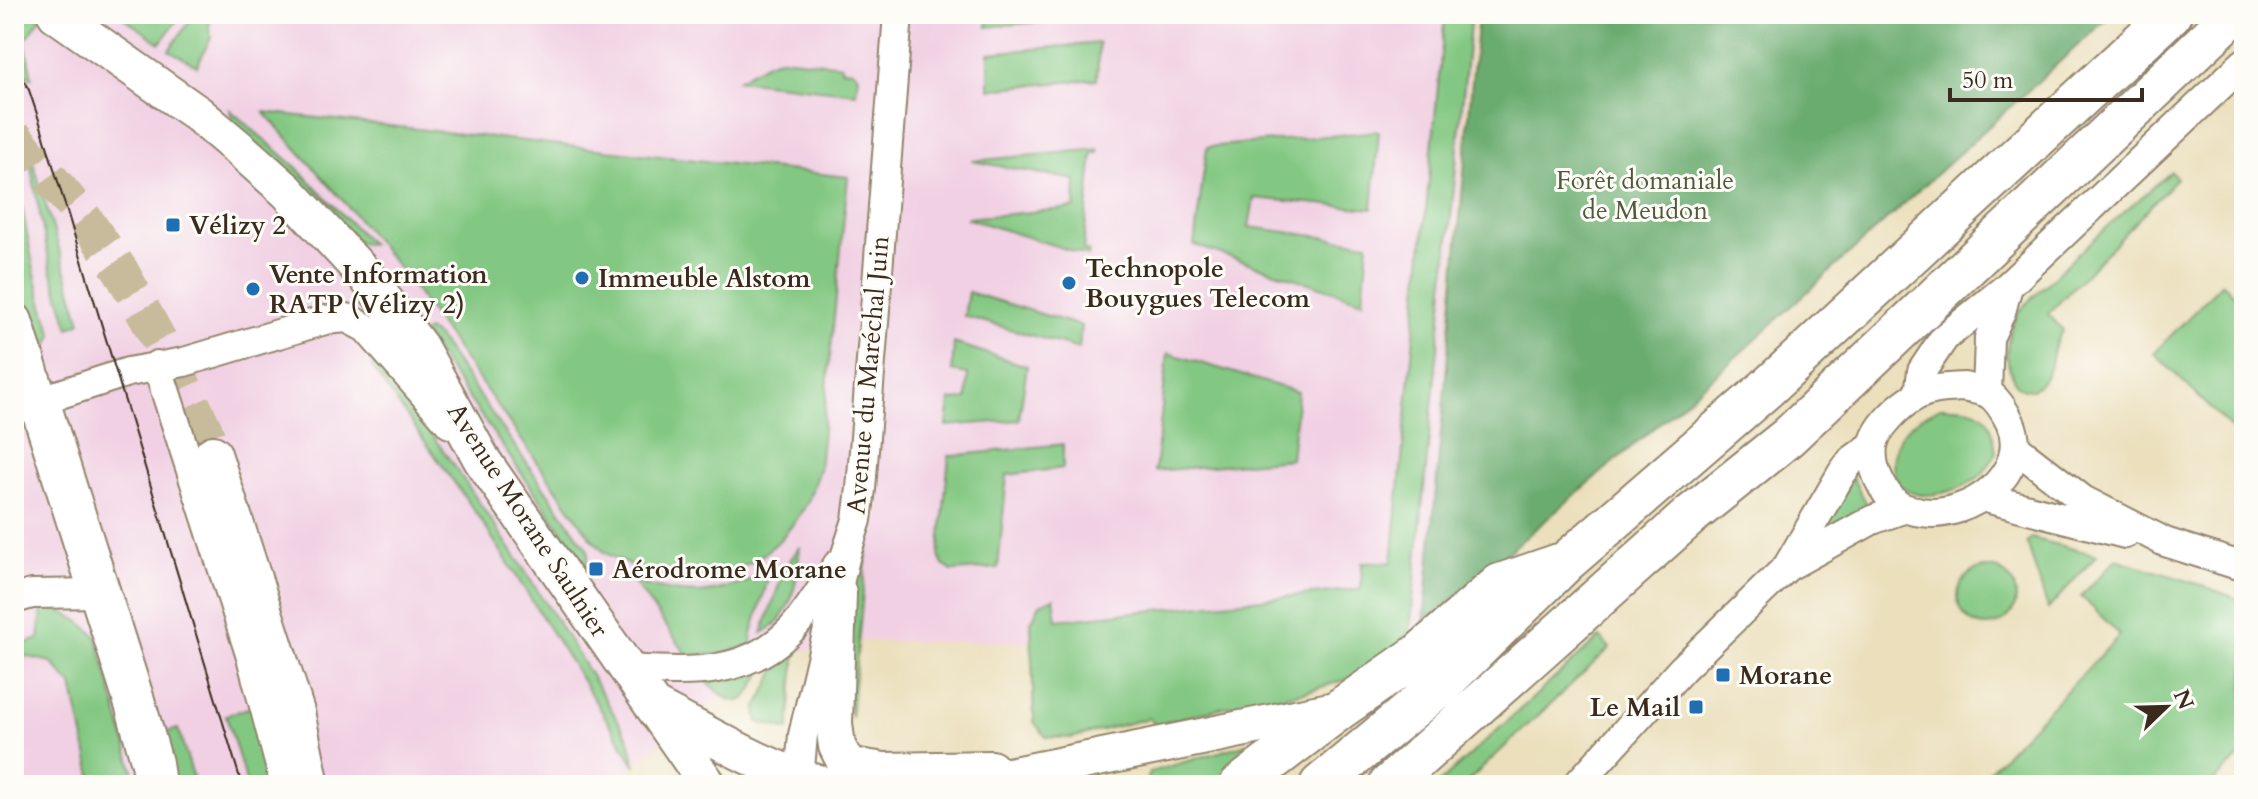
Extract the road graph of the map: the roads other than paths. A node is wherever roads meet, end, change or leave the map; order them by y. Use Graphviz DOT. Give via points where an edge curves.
graph roads {
  1 [pos="56,14"];
  2 [pos="898,14"];
  3 [pos="2171,14"];
  4 [pos="2234,14"];
  5 [pos="2244,63"];
  6 [pos="2008,286"];
  7 [pos="14,321"];
  8 [pos="157,365"];
  9 [pos="1987,393"];
  10 [pos="1919,394"];
  11 [pos="26,405"];
  12 [pos="1873,445"];
  13 [pos="2016,448"];
  14 [pos="213,454"];
  15 [pos="482,460"];
  16 [pos="1982,497"];
  17 [pos="1903,509"];
  18 [pos="2165,542"];
  19 [pos="846,554"];
  20 [pos="1567,561"];
  21 [pos="1787,567"];
  22 [pos="2244,567"];
  23 [pos="101,593"];
  24 [pos="838,593"];
  25 [pos="14,599"];
  26 [pos="626,669"];
  27 [pos="650,704"];
  28 [pos="1340,709"];
  29 [pos="1047,767"];
  30 [pos="808,783"];
  31 [pos="155,785"];
  32 [pos="285,785"];
  33 [pos="311,785"];
  34 [pos="708,785"];
  35 [pos="964,785"];
  36 [pos="1240,785"];
  37 [pos="1320,785"];
  38 [pos="1389,785"];
  39 [pos="1577,785"];
  1 -- 15 [label="main road, Avenue Morane Saulnier" via="198,114 287,191 407,329"];
  2 -- 19 [label="street, Avenue du Maréchal Juin" via="861,489"];
  3 -- 20 [label="highway" via="1767,388"];
  4 -- 38 [label="highway" via="1788,437 1692,514"];
  5 -- 6 [label="street"];
  6 -- 9 [label="street" via="1989,338"];
  6 -- 10 [label="street" via="1944,338 1922,371"];
  7 -- 11 [label="main road"];
  8 -- 11 [label="street"];
  8 -- 15 [label="street" via="347,318 366,328"];
  8 -- 32 [label="street" via="251,657"];
  9 -- 10 [label="street" via="1964,387"];
  9 -- 13 [label="street" via="2005,412"];
  10 -- 12 [label="street" via="1887,422"];
  11 -- 23 [label="highway"];
  12 -- 17 [label="street" via="1882,489"];
  12 -- 21 [label="street" via="1842,473"];
  13 -- 16 [label="street" via="2010,466"];
  13 -- 18 [label="street" via="2083,500"];
  14 -- 33 [label="main road" via="296,712"];
  15 -- 26 [label="main road, Avenue Morane Saulnier"];
  16 -- 17 [label="street" via="1952,511"];
  16 -- 18 [label="street"];
  17 -- 21 [label="street" via="1872,520"];
  18 -- 22 [label="street"];
  19 -- 24 [label="street, Avenue du Maréchal Juin"];
  19 -- 26 [label="street" via="791,630 764,651 723,669 693,673"];
  20 -- 28 [label="highway" via="1500,584 1419,654"];
  20 -- 37 [label="highway" via="1442,684"];
  21 -- 39 [label="street" via="1700,650"];
  23 -- 25 [label="street"];
  23 -- 31 [label="highway"];
  24 -- 29 [label="main road" via="834,724 837,746 852,766 884,771"];
  24 -- 30 [label="street, Avenue du Maréchal Juin" via="803,735"];
  26 -- 27 [label="main road, Avenue Morane Saulnier"];
  27 -- 30 [label="main road, Avenue Morane Saulnier"];
  27 -- 34 [label="main road, Avenue Morane Saulnier"];
  28 -- 29 [label="main road"];
  28 -- 36 [label="highway"];
  29 -- 35 [label="main road"];
}
